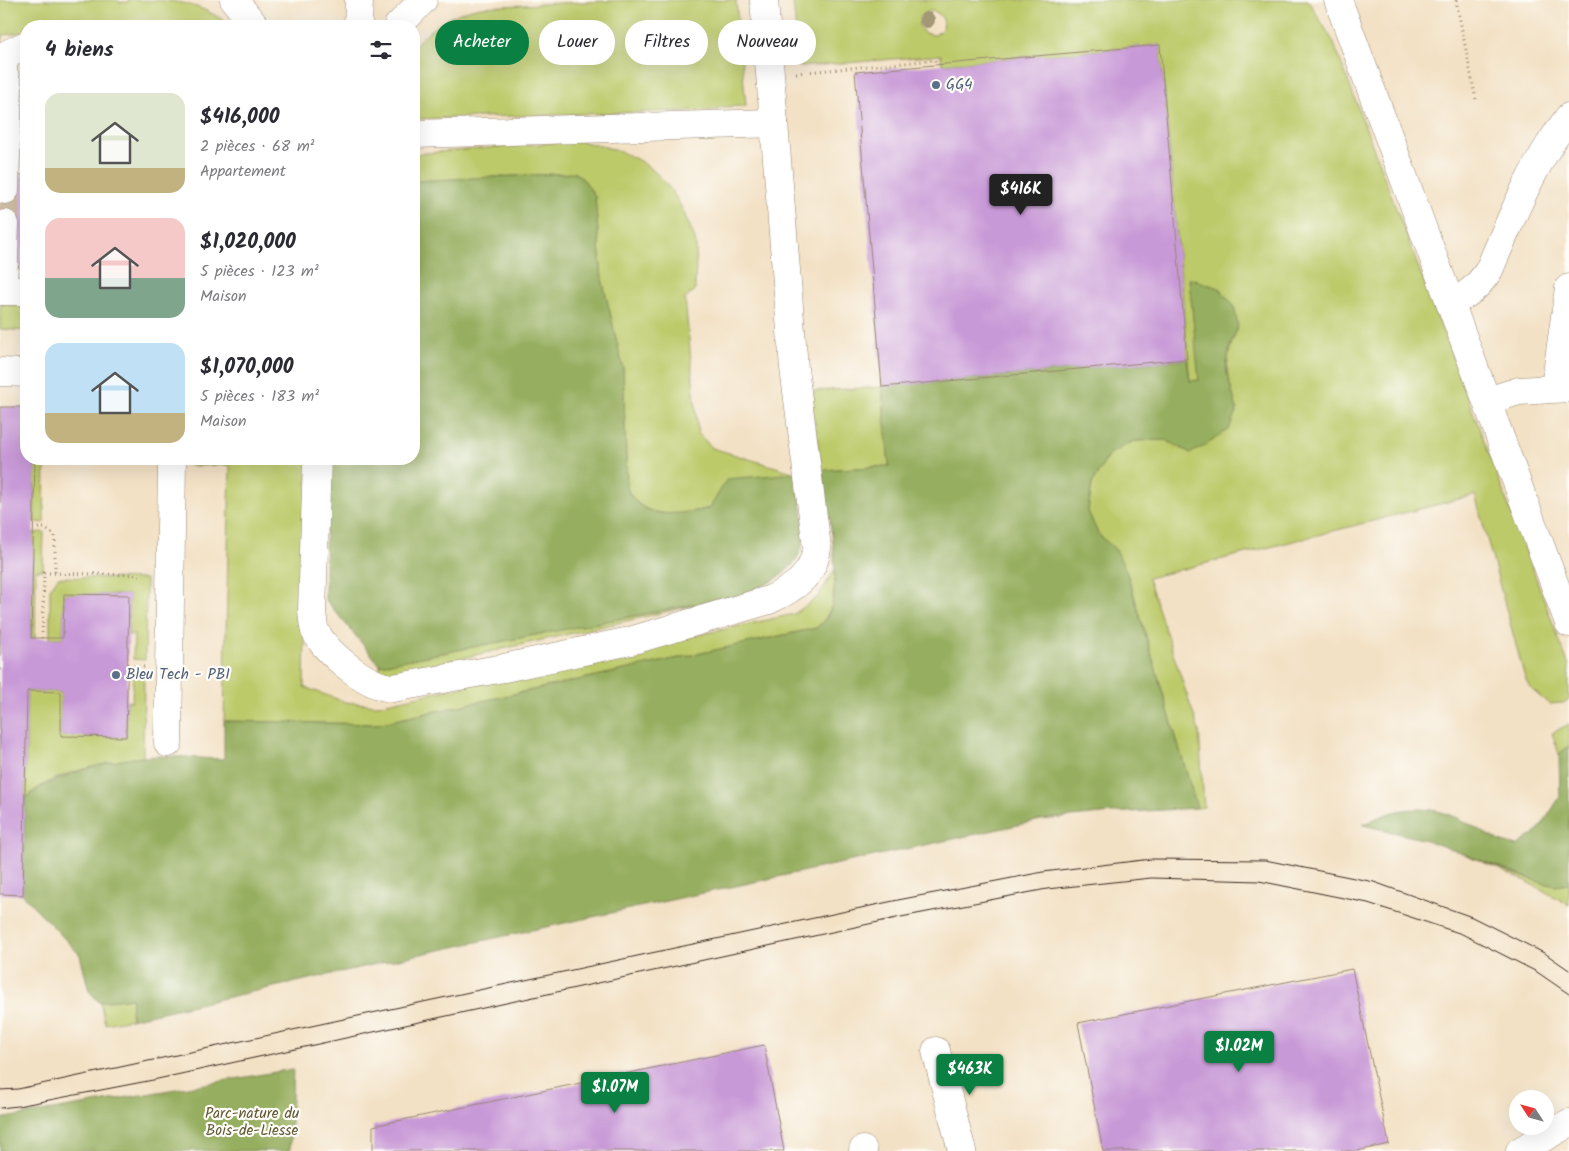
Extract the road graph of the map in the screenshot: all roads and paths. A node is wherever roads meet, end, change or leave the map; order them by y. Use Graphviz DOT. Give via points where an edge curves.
graph roads {
  1 [pos="234,0"];
  2 [pos="359,0"];
  3 [pos="423,0"];
  4 [pos="764,0"];
  5 [pos="1338,0"];
  6 [pos="1456,0"];
  7 [pos="250,20"];
  8 [pos="358,20"];
  9 [pos="404,20"];
  10 [pos="20,47"];
  11 [pos="7,65"];
  12 [pos="936,65"];
  13 [pos="798,73"];
  14 [pos="1476,100"];
  15 [pos="774,123"];
  16 [pos="1566,126"];
  17 [pos="420,134"];
  18 [pos="5,190"];
  19 [pos="5,224"];
  20 [pos="1569,288"];
  21 [pos="10,291"];
  22 [pos="1450,303"];
  23 [pos="0,372"];
  24 [pos="20,373"];
  25 [pos="1562,388"];
  26 [pos="1487,401"];
  27 [pos="172,465"];
  28 [pos="317,465"];
  29 [pos="34,528"];
  30 [pos="55,573"];
  31 [pos="150,576"];
  32 [pos="1569,623"];
  33 [pos="42,638"];
  34 [pos="128,666"];
  35 [pos="148,667"];
  36 [pos="168,743"];
  37 [pos="936,1051"];
  38 [pos="1569,1123"];
  39 [pos="962,1151"];
  40 [pos="1520,1151"];
  1 -- 7 [label="street"];
  2 -- 8 [label="street"];
  3 -- 9 [label="street"];
  4 -- 15 [label="street"];
  5 -- 22 [label="street"];
  6 -- 14 [label="path"];
  10 -- 11 [label="street" via="9,53"];
  11 -- 18 [label="street"];
  12 -- 13 [label="path" via="935,60"];
  15 -- 17 [label="street"];
  15 -- 28 [label="street" via="794,368 817,548 808,574 789,591 710,619 630,641 495,670 383,688 369,682 337,657 315,630 312,611"];
  16 -- 22 [label="street" via="1551,139 1532,172 1480,284"];
  19 -- 21 [label="street"];
  20 -- 25 [label="street"];
  22 -- 26 [label="street"];
  23 -- 24 [label="street"];
  25 -- 26 [label="street" via="1520,391"];
  26 -- 32 [label="street"];
  27 -- 36 [label="street"];
  29 -- 30 [label="path" via="44,528 55,535"];
  30 -- 31 [label="path"];
  30 -- 33 [label="path" via="44,573"];
  34 -- 35 [label="path"];
  37 -- 39 [label="street"];
  38 -- 40 [label="street"];
}
